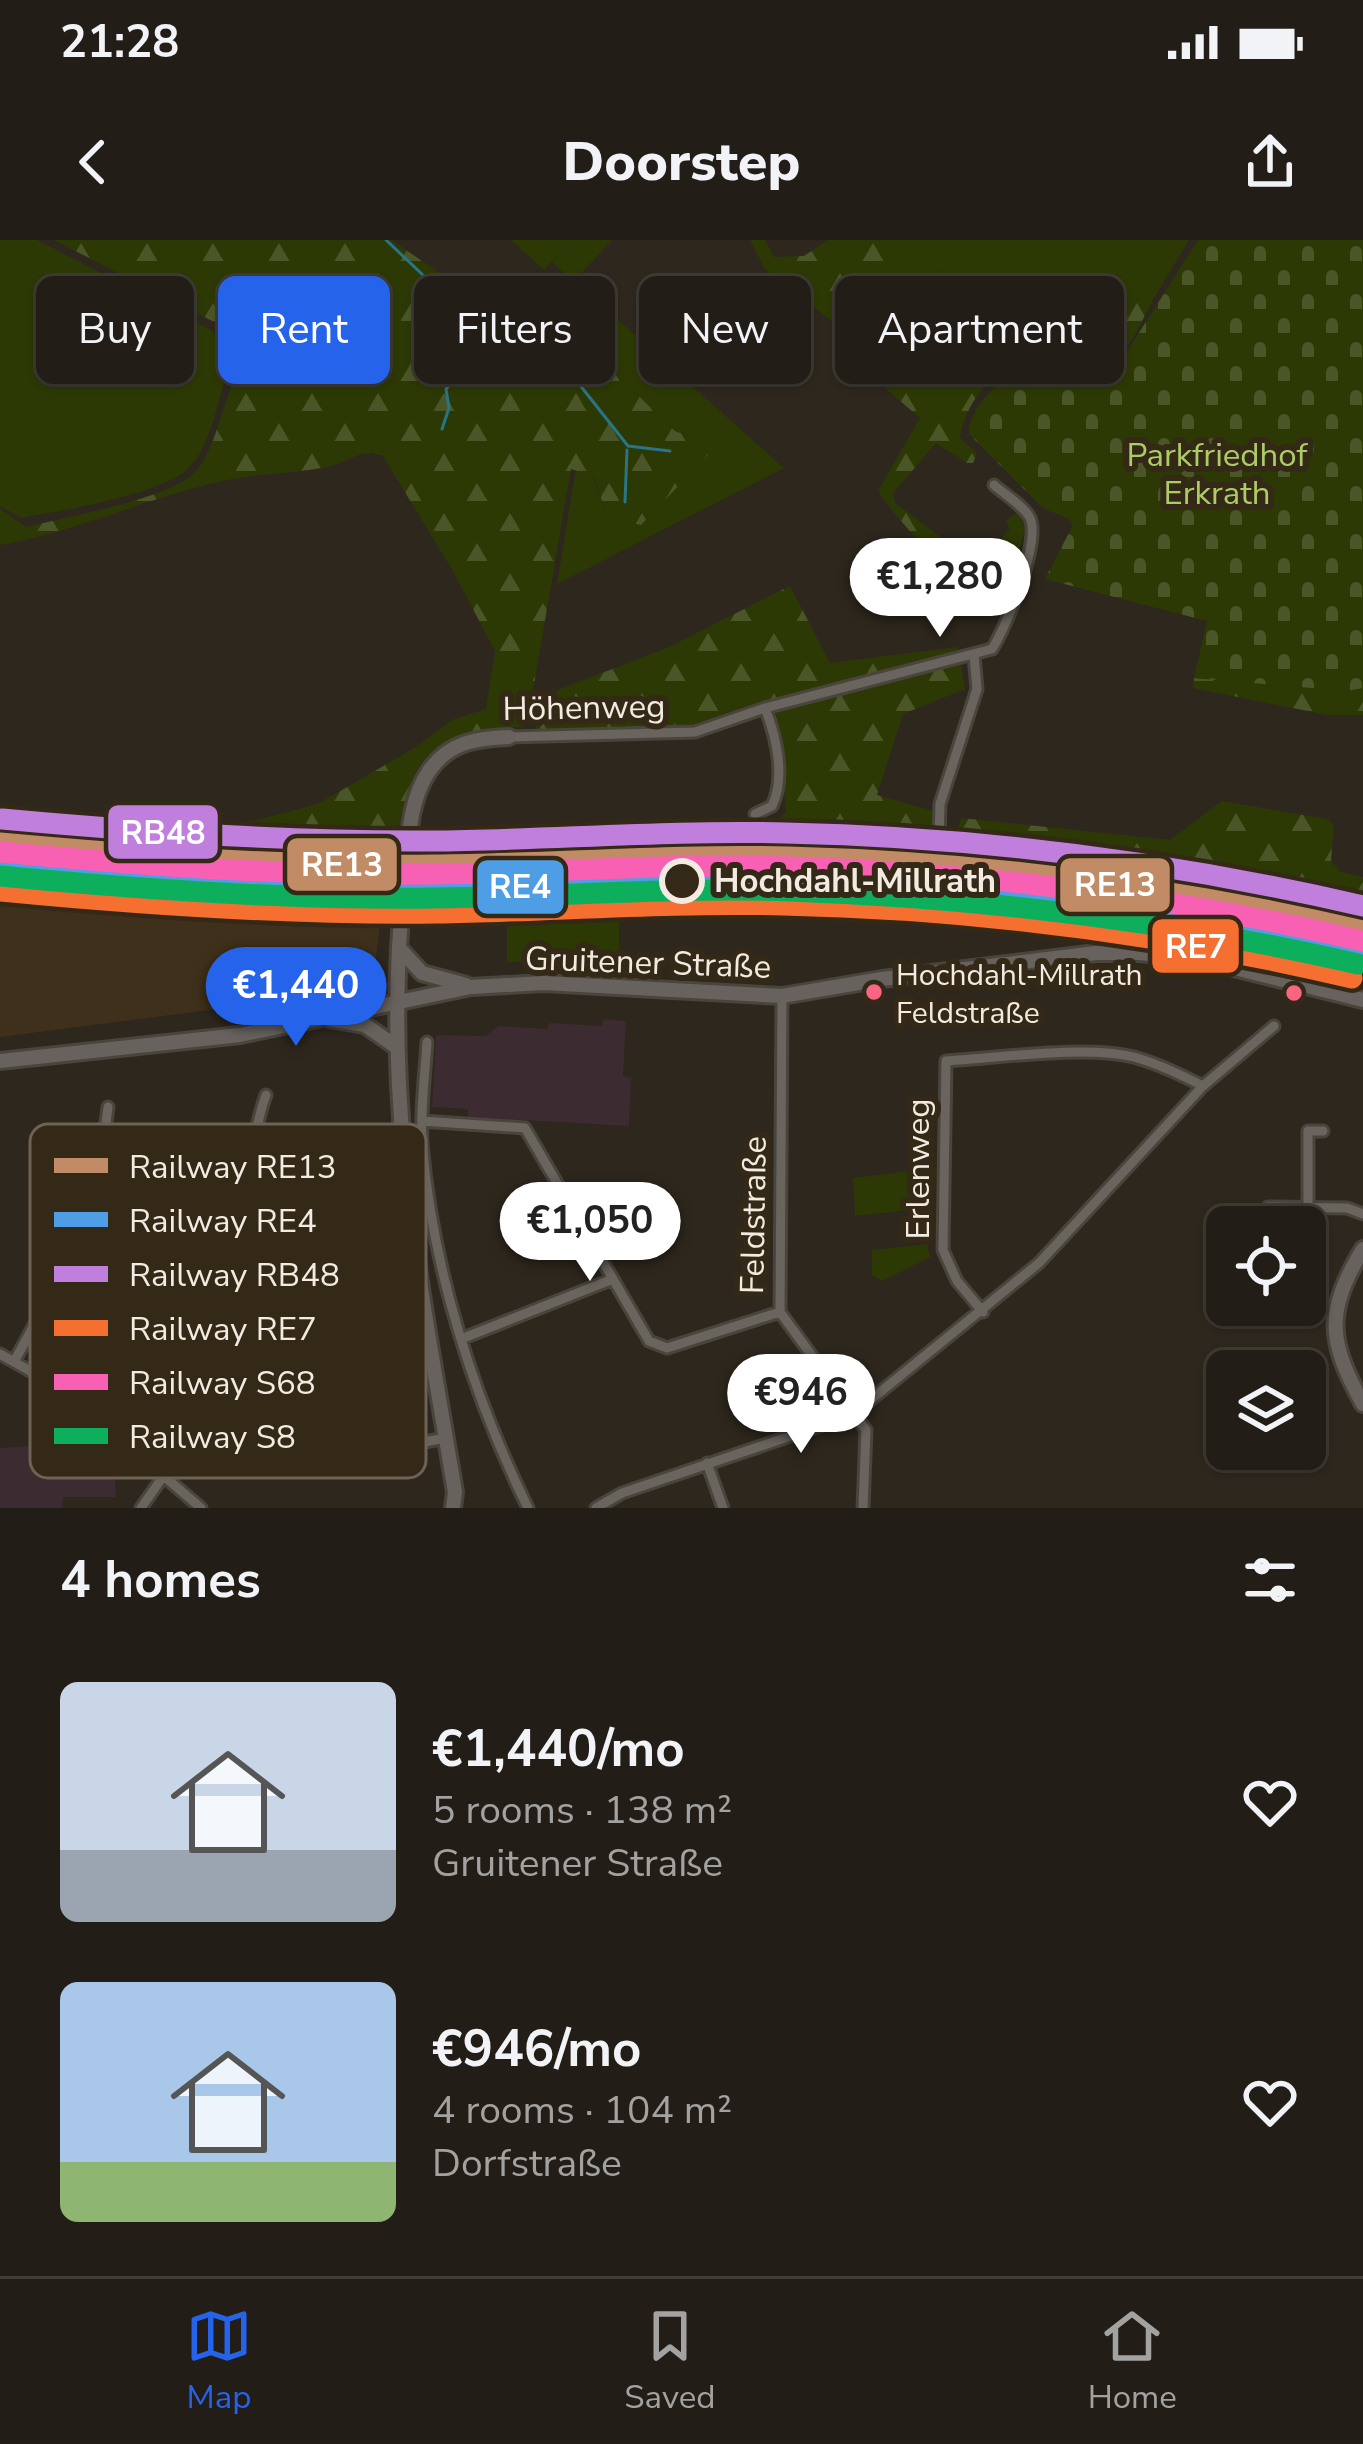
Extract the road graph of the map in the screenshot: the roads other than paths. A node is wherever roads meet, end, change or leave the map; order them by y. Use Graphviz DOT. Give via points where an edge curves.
graph roads {
  1 [pos="994,485"];
  2 [pos="974,655"];
  3 [pos="765,707"];
  4 [pos="509,737"];
  5 [pos="755,814"];
  6 [pos="940,836"];
  7 [pos="400,949"];
  8 [pos="470,987"];
  9 [pos="782,996"];
  10 [pos="397,1000"];
  11 [pos="1363,1000"];
  12 [pos="324,1018"];
  13 [pos="1274,1026"];
  14 [pos="427,1042"];
  15 [pos="394,1046"];
  16 [pos="0,1061"];
  17 [pos="1203,1086"];
  18 [pos="266,1095"];
  19 [pos="107,1107"];
  20 [pos="422,1121"];
  21 [pos="106,1124"];
  22 [pos="256,1124"];
  23 [pos="401,1124"];
  24 [pos="422,1124"];
  25 [pos="1324,1131"];
  26 [pos="426,1151"];
  27 [pos="1308,1205"];
  28 [pos="1288,1206"];
  29 [pos="1363,1214"];
  30 [pos="1363,1249"];
  31 [pos="613,1280"];
  32 [pos="780,1312"];
  33 [pos="983,1312"];
  34 [pos="426,1320"];
  35 [pos="30,1333"];
  36 [pos="461,1339"];
  37 [pos="0,1354"];
  38 [pos="14,1362"];
  39 [pos="30,1371"];
  40 [pos="1363,1404"];
  41 [pos="855,1410"];
  42 [pos="446,1438"];
  43 [pos="426,1441"];
  44 [pos="707,1463"];
  45 [pos="162,1478"];
  46 [pos="454,1500"];
  47 [pos="141,1508"];
  48 [pos="200,1508"];
  49 [pos="466,1508"];
  50 [pos="528,1508"];
  51 [pos="596,1508"];
  52 [pos="723,1508"];
  53 [pos="863,1508"];
  1 -- 2 [label="street" via="1028,514 1032,539 996,645"];
  2 -- 3 [label="street, Höhenweg"];
  2 -- 6 [label="street" via="977,689 940,804"];
  3 -- 4 [label="street, Höhenweg" via="682,734"];
  3 -- 5 [label="street" via="778,792"];
  4 -- 7 [label="main road, Höhenweg" via="464,742 422,783"];
  7 -- 8 [label="main road" via="422,973"];
  7 -- 10 [label="main road, Höhenweg"];
  8 -- 9 [label="main road, Gruitener Straße" via="544,983"];
  8 -- 10 [label="main road, Gruitener Straße"];
  9 -- 11 [label="main road, Gruitener Straße" via="1140,953"];
  9 -- 32 [label="street, Feldstraße"];
  10 -- 12 [label="main road, Gruitener Straße"];
  10 -- 15 [label="main road, Höhenweg"];
  12 -- 15 [label="main road" via="365,1025"];
  12 -- 16 [label="main road, Gruitener Straße" via="162,1046"];
  13 -- 17 [label="street"];
  14 -- 20 [label="street"];
  15 -- 23 [label="main road, Höhenweg"];
  17 -- 33 [label="street" via="1095,1206"];
  17 -- 33 [label="street, Erlenweg" via="1130,1056 946,1061 943,1250"];
  18 -- 22 [label="street"];
  19 -- 21 [label="street"];
  20 -- 24 [label="street"];
  20 -- 31 [label="street" via="525,1129"];
  25 -- 27 [label="street" via="1307,1131"];
  26 -- 36 [label="street"];
  27 -- 28 [label="street"];
  27 -- 29 [label="street"];
  30 -- 40 [label="main road" via="1334,1309 1336,1349"];
  31 -- 32 [label="street" via="658,1347"];
  31 -- 36 [label="street"];
  32 -- 41 [label="street, Feldstraße"];
  33 -- 41 [label="street"];
  34 -- 42 [label="main road, Höhenweg"];
  35 -- 38 [label="street"];
  36 -- 50 [label="street"];
  37 -- 38 [label="street"];
  38 -- 39 [label="street"];
  41 -- 44 [label="street"];
  41 -- 53 [label="street" via="866,1430"];
  42 -- 43 [label="street"];
  42 -- 46 [label="main road, Höhenweg"];
  44 -- 51 [label="street"];
  44 -- 52 [label="street"];
  45 -- 47 [label="street"];
  45 -- 48 [label="street"];
  46 -- 49 [label="main road"];
}
